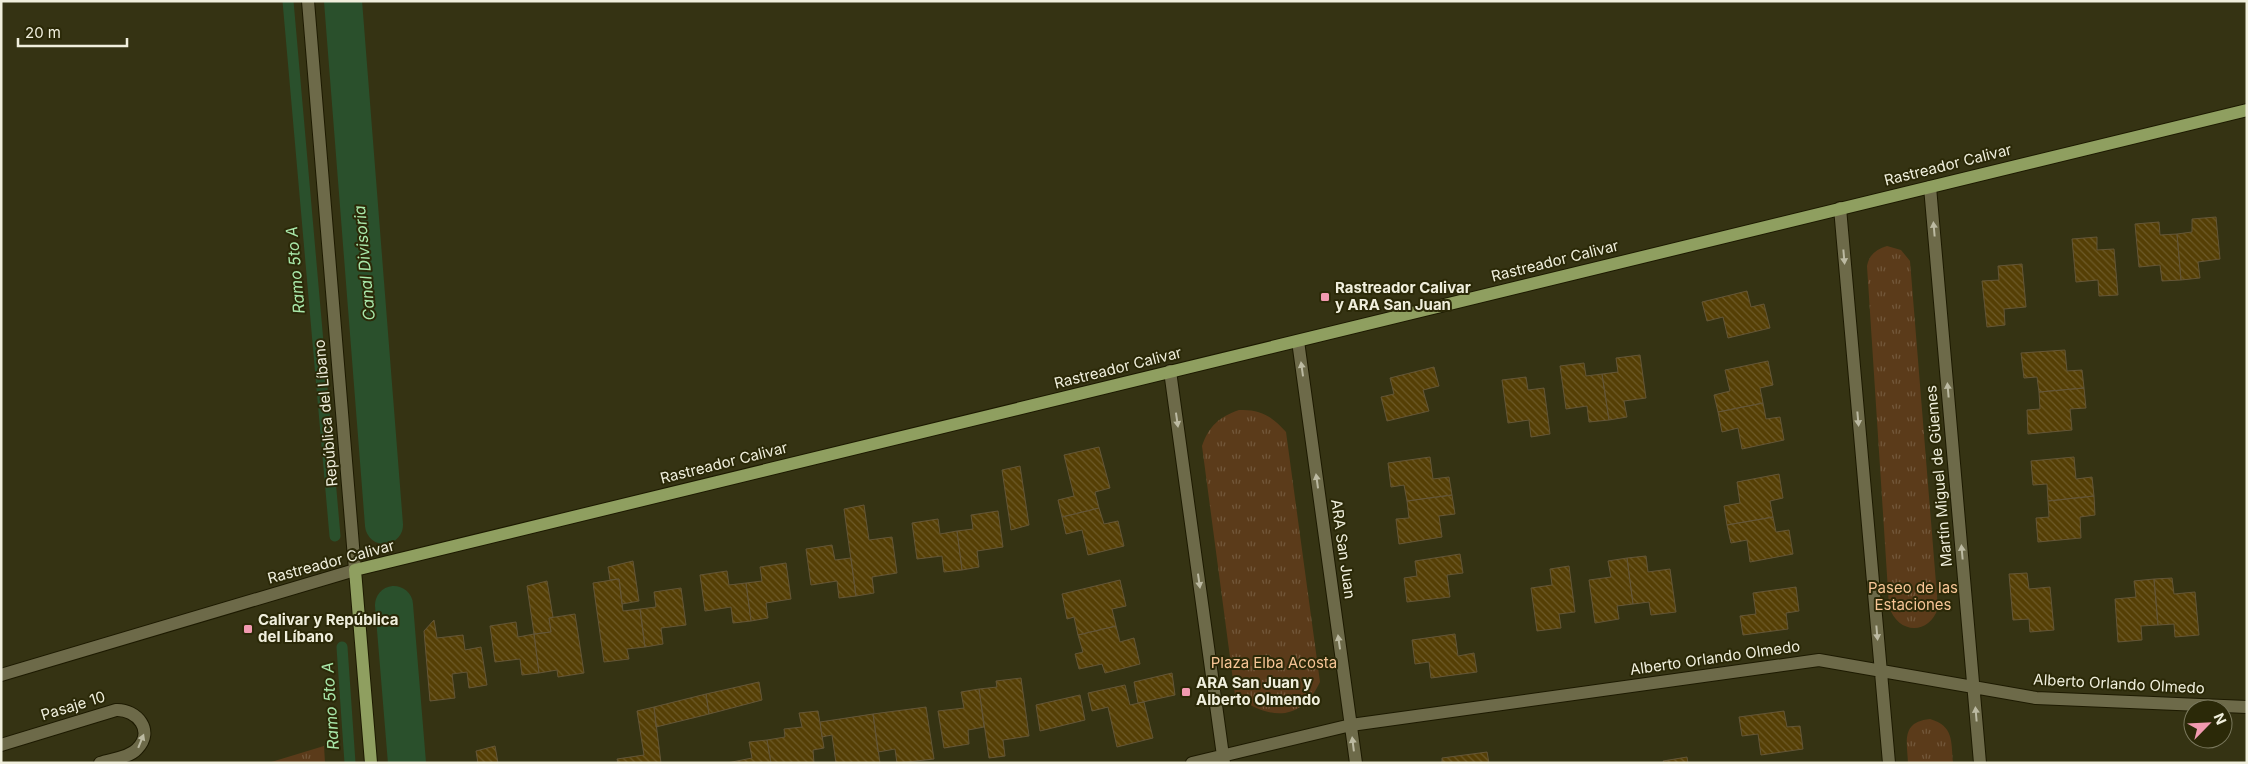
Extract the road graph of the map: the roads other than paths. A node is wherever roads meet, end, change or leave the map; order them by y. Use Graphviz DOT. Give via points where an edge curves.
graph roads {
  1 [pos="308,1"];
  2 [pos="2247,110"];
  3 [pos="1930,187"];
  4 [pos="1840,208"];
  5 [pos="1298,341"];
  6 [pos="1170,372"];
  7 [pos="355,570"];
  8 [pos="1881,671"];
  9 [pos="1,675"];
  10 [pos="1974,688"];
  11 [pos="2247,706"];
  12 [pos="1351,725"];
  13 [pos="1,745"];
  14 [pos="1224,759"];
  15 [pos="100,763"];
  16 [pos="370,763"];
  17 [pos="1192,763"];
  18 [pos="1356,763"];
  19 [pos="1889,763"];
  20 [pos="1980,763"];
  1 -- 7 [label="street, República del Líbano"];
  2 -- 3 [label="main road, Rastreador Calivar"];
  3 -- 4 [label="main road, Rastreador Calivar"];
  10 -- 3 [label="street, Martín Miguel de Güemes, one-way"];
  4 -- 5 [label="main road, Rastreador Calivar"];
  4 -- 8 [label="street, one-way"];
  5 -- 6 [label="main road, Rastreador Calivar"];
  12 -- 5 [label="street, ARA San Juan, one-way"];
  6 -- 7 [label="main road, Rastreador Calivar"];
  6 -- 14 [label="street, one-way"];
  7 -- 9 [label="street, Rastreador Calivar"];
  7 -- 16 [label="main road, República del Líbano"];
  8 -- 10 [label="street, Alberto Orlando Olmedo"];
  8 -- 12 [label="street, Alberto Orlando Olmedo" via="1819,660"];
  8 -- 19 [label="street"];
  10 -- 11 [label="street, Alberto Orlando Olmedo" via="2036,698"];
  20 -- 10 [label="street, Martín Miguel de Güemes, one-way"];
  12 -- 14 [label="street, Alberto Orlando Olmedo"];
  18 -- 12 [label="street, ARA San Juan, one-way"];
  15 -- 13 [label="street, Pasaje 10, one-way" via="133,753 139,748 144,731 136,716 125,710 116,710"];
  14 -- 17 [label="street, Alberto Orlando Olmedo"];
}
